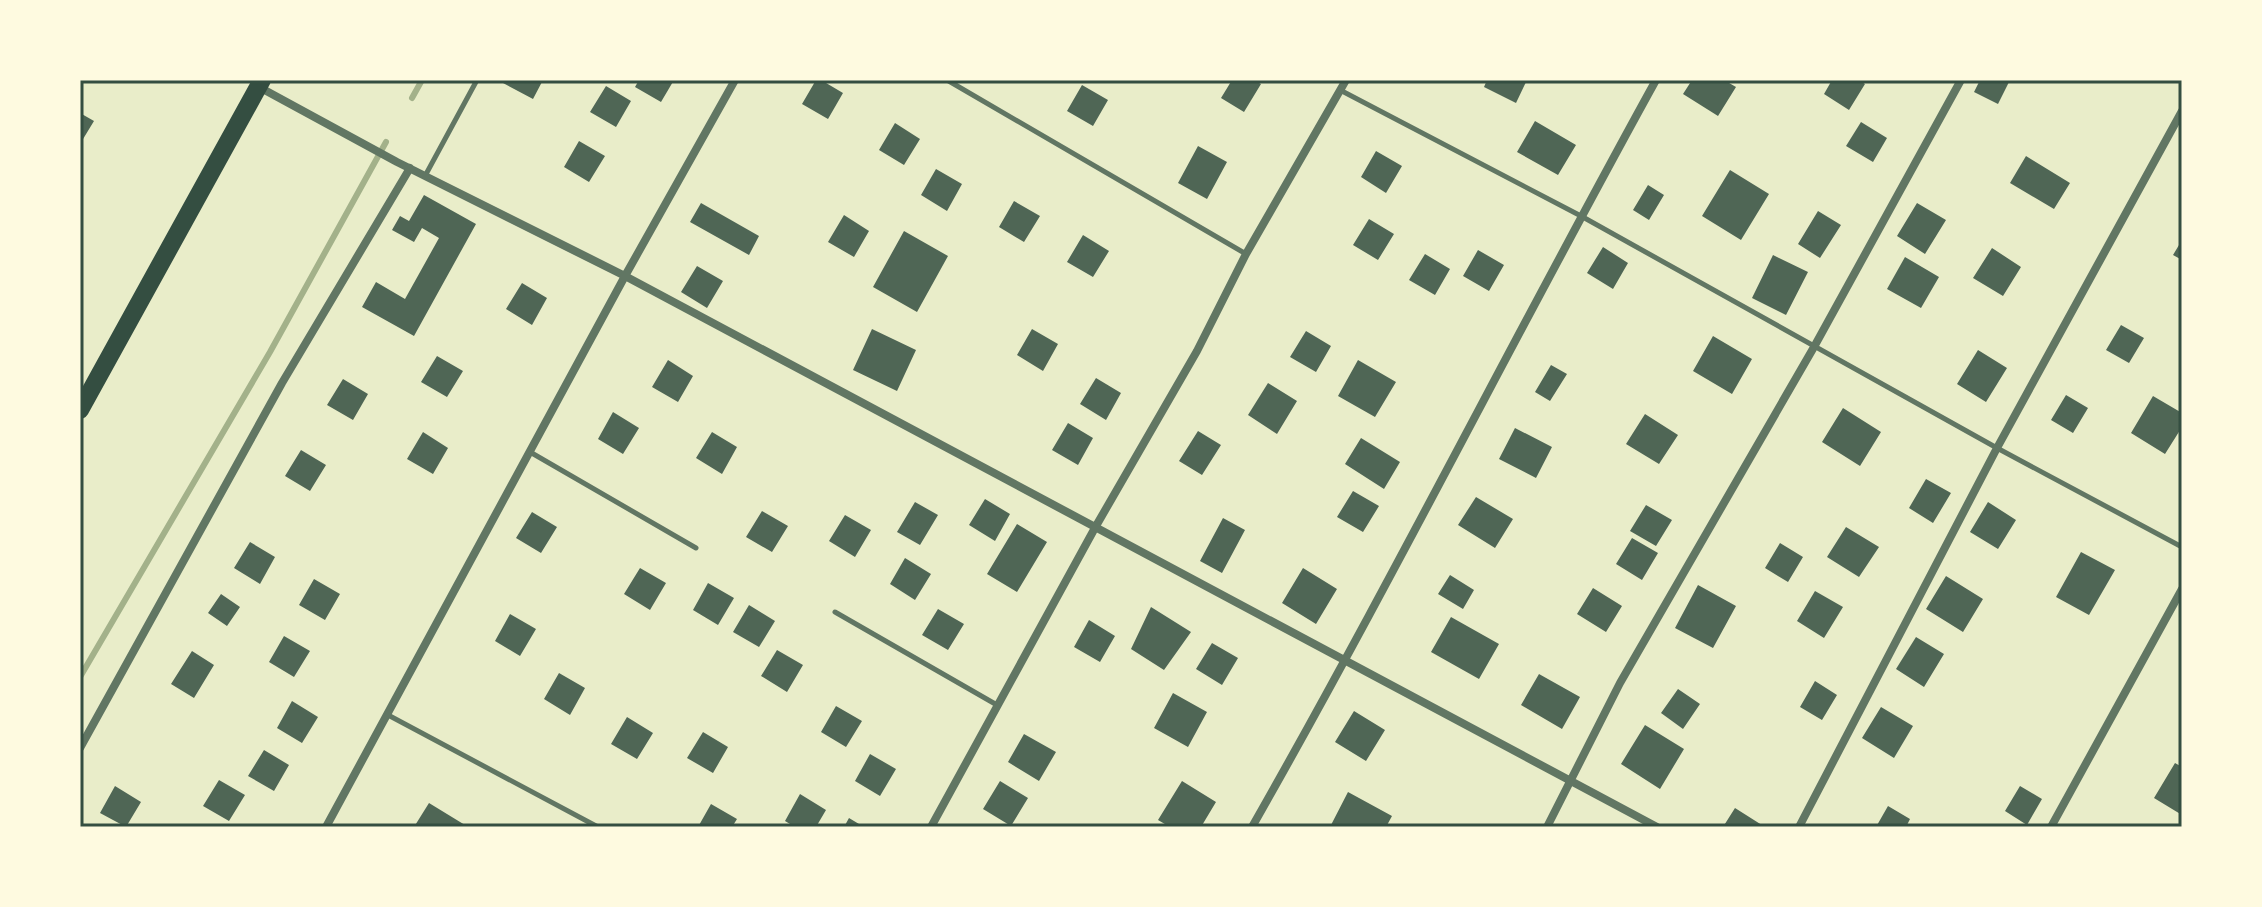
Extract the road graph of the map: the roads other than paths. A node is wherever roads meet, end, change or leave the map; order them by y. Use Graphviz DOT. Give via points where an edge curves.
graph roads {
  1 [pos="477,80"];
  2 [pos="735,80"];
  3 [pos="947,80"];
  4 [pos="1346,80"];
  5 [pos="1656,80"];
  6 [pos="1961,80"];
  7 [pos="260,83"];
  8 [pos="1340,90"];
  9 [pos="2182,111"];
  10 [pos="410,168"];
  11 [pos="425,176"];
  12 [pos="1581,216"];
  13 [pos="1246,254"];
  14 [pos="625,276"];
  15 [pos="1814,347"];
  16 [pos="80,410"];
  17 [pos="1997,448"];
  18 [pos="530,452"];
  19 [pos="1096,526"];
  20 [pos="2182,547"];
  21 [pos="696,548"];
  22 [pos="2182,589"];
  23 [pos="835,612"];
  24 [pos="1347,660"];
  25 [pos="998,706"];
  26 [pos="388,715"];
  27 [pos="80,748"];
  28 [pos="1572,781"];
  29 [pos="326,827"];
  30 [pos="598,827"];
  31 [pos="931,827"];
  32 [pos="1252,827"];
  33 [pos="1547,827"];
  34 [pos="1657,827"];
  35 [pos="1799,827"];
  36 [pos="2051,827"];
  1 -- 11 [label="lane"];
  2 -- 14 [label="street"];
  3 -- 13 [label="lane"];
  4 -- 8 [label="street"];
  5 -- 12 [label="street"];
  6 -- 15 [label="street"];
  7 -- 10 [label="street"];
  7 -- 16 [label="main road"];
  8 -- 12 [label="lane"];
  8 -- 13 [label="street"];
  9 -- 17 [label="street"];
  10 -- 11 [label="street"];
  10 -- 27 [label="street" via="282,383"];
  11 -- 14 [label="street"];
  12 -- 15 [label="lane"];
  12 -- 24 [label="street"];
  13 -- 19 [label="street"];
  14 -- 18 [label="street"];
  14 -- 19 [label="street"];
  15 -- 17 [label="lane"];
  15 -- 28 [label="street" via="1620,683"];
  17 -- 20 [label="lane"];
  17 -- 35 [label="street"];
  18 -- 21 [label="lane"];
  18 -- 26 [label="street"];
  19 -- 24 [label="street"];
  19 -- 25 [label="street"];
  22 -- 36 [label="street"];
  23 -- 25 [label="lane"];
  24 -- 28 [label="street"];
  24 -- 32 [label="street"];
  25 -- 31 [label="street"];
  26 -- 29 [label="street"];
  26 -- 30 [label="lane"];
  28 -- 33 [label="street"];
  28 -- 34 [label="street"];
}
